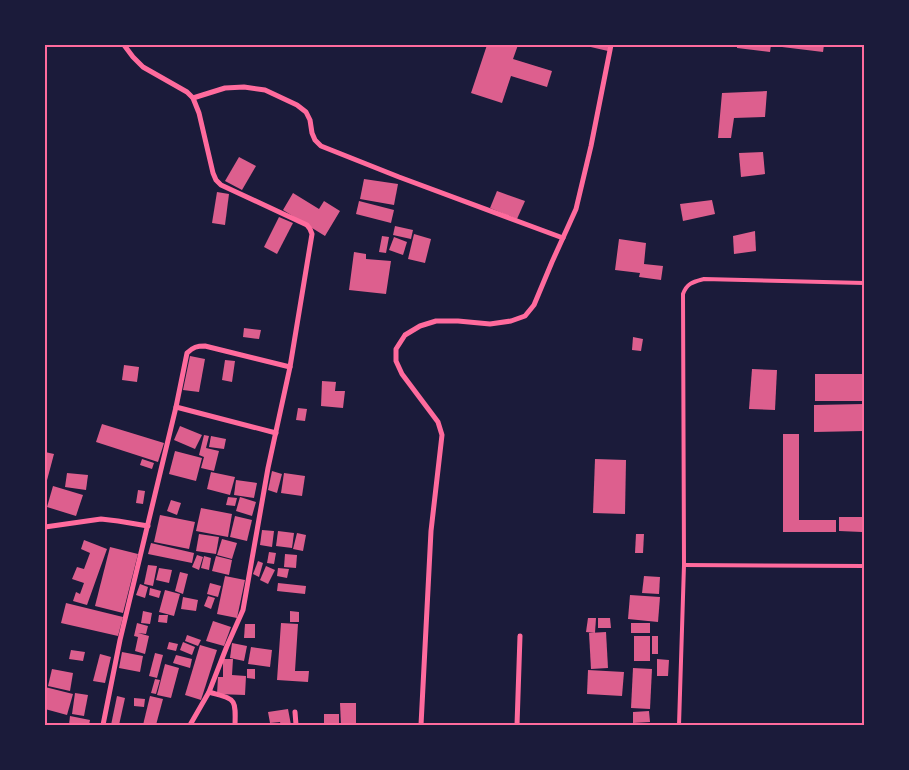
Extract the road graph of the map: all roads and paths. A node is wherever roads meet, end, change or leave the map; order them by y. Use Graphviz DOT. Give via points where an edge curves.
graph roads {
  1 [pos="124,45"];
  2 [pos="611,45"];
  3 [pos="193,98"];
  4 [pos="564,238"];
  5 [pos="864,283"];
  6 [pos="290,367"];
  7 [pos="176,407"];
  8 [pos="276,433"];
  9 [pos="148,526"];
  10 [pos="45,528"];
  11 [pos="684,565"];
  12 [pos="864,566"];
  13 [pos="520,636"];
  14 [pos="209,692"];
  15 [pos="295,712"];
  16 [pos="103,725"];
  17 [pos="190,725"];
  18 [pos="235,725"];
  19 [pos="296,725"];
  20 [pos="420,725"];
  21 [pos="517,725"];
  22 [pos="679,725"];
  1 -- 3 [label="street" via="143,67"];
  2 -- 4 [label="street" via="576,209"];
  3 -- 4 [label="street" via="225,88 265,90 306,112 315,140 321,146"];
  3 -- 6 [label="street" via="216,180 307,225 312,234"];
  4 -- 20 [label="street" via="534,306 525,316 490,324 436,320 405,335 396,349 396,361 402,374 438,422 442,436 431,531"];
  5 -- 11 [label="lane" via="704,279 686,287 683,294"];
  6 -- 7 [label="street" via="197,346 187,353"];
  6 -- 8 [label="street"];
  7 -- 8 [label="street"];
  7 -- 9 [label="street"];
  8 -- 14 [label="street" via="243,610"];
  9 -- 10 [label="street" via="101,520"];
  9 -- 16 [label="street"];
  11 -- 12 [label="lane"];
  11 -- 22 [label="lane"];
  13 -- 21 [label="street"];
  14 -- 17 [label="street"];
  14 -- 18 [label="street" via="234,702"];
  15 -- 19 [label="street"];
}
